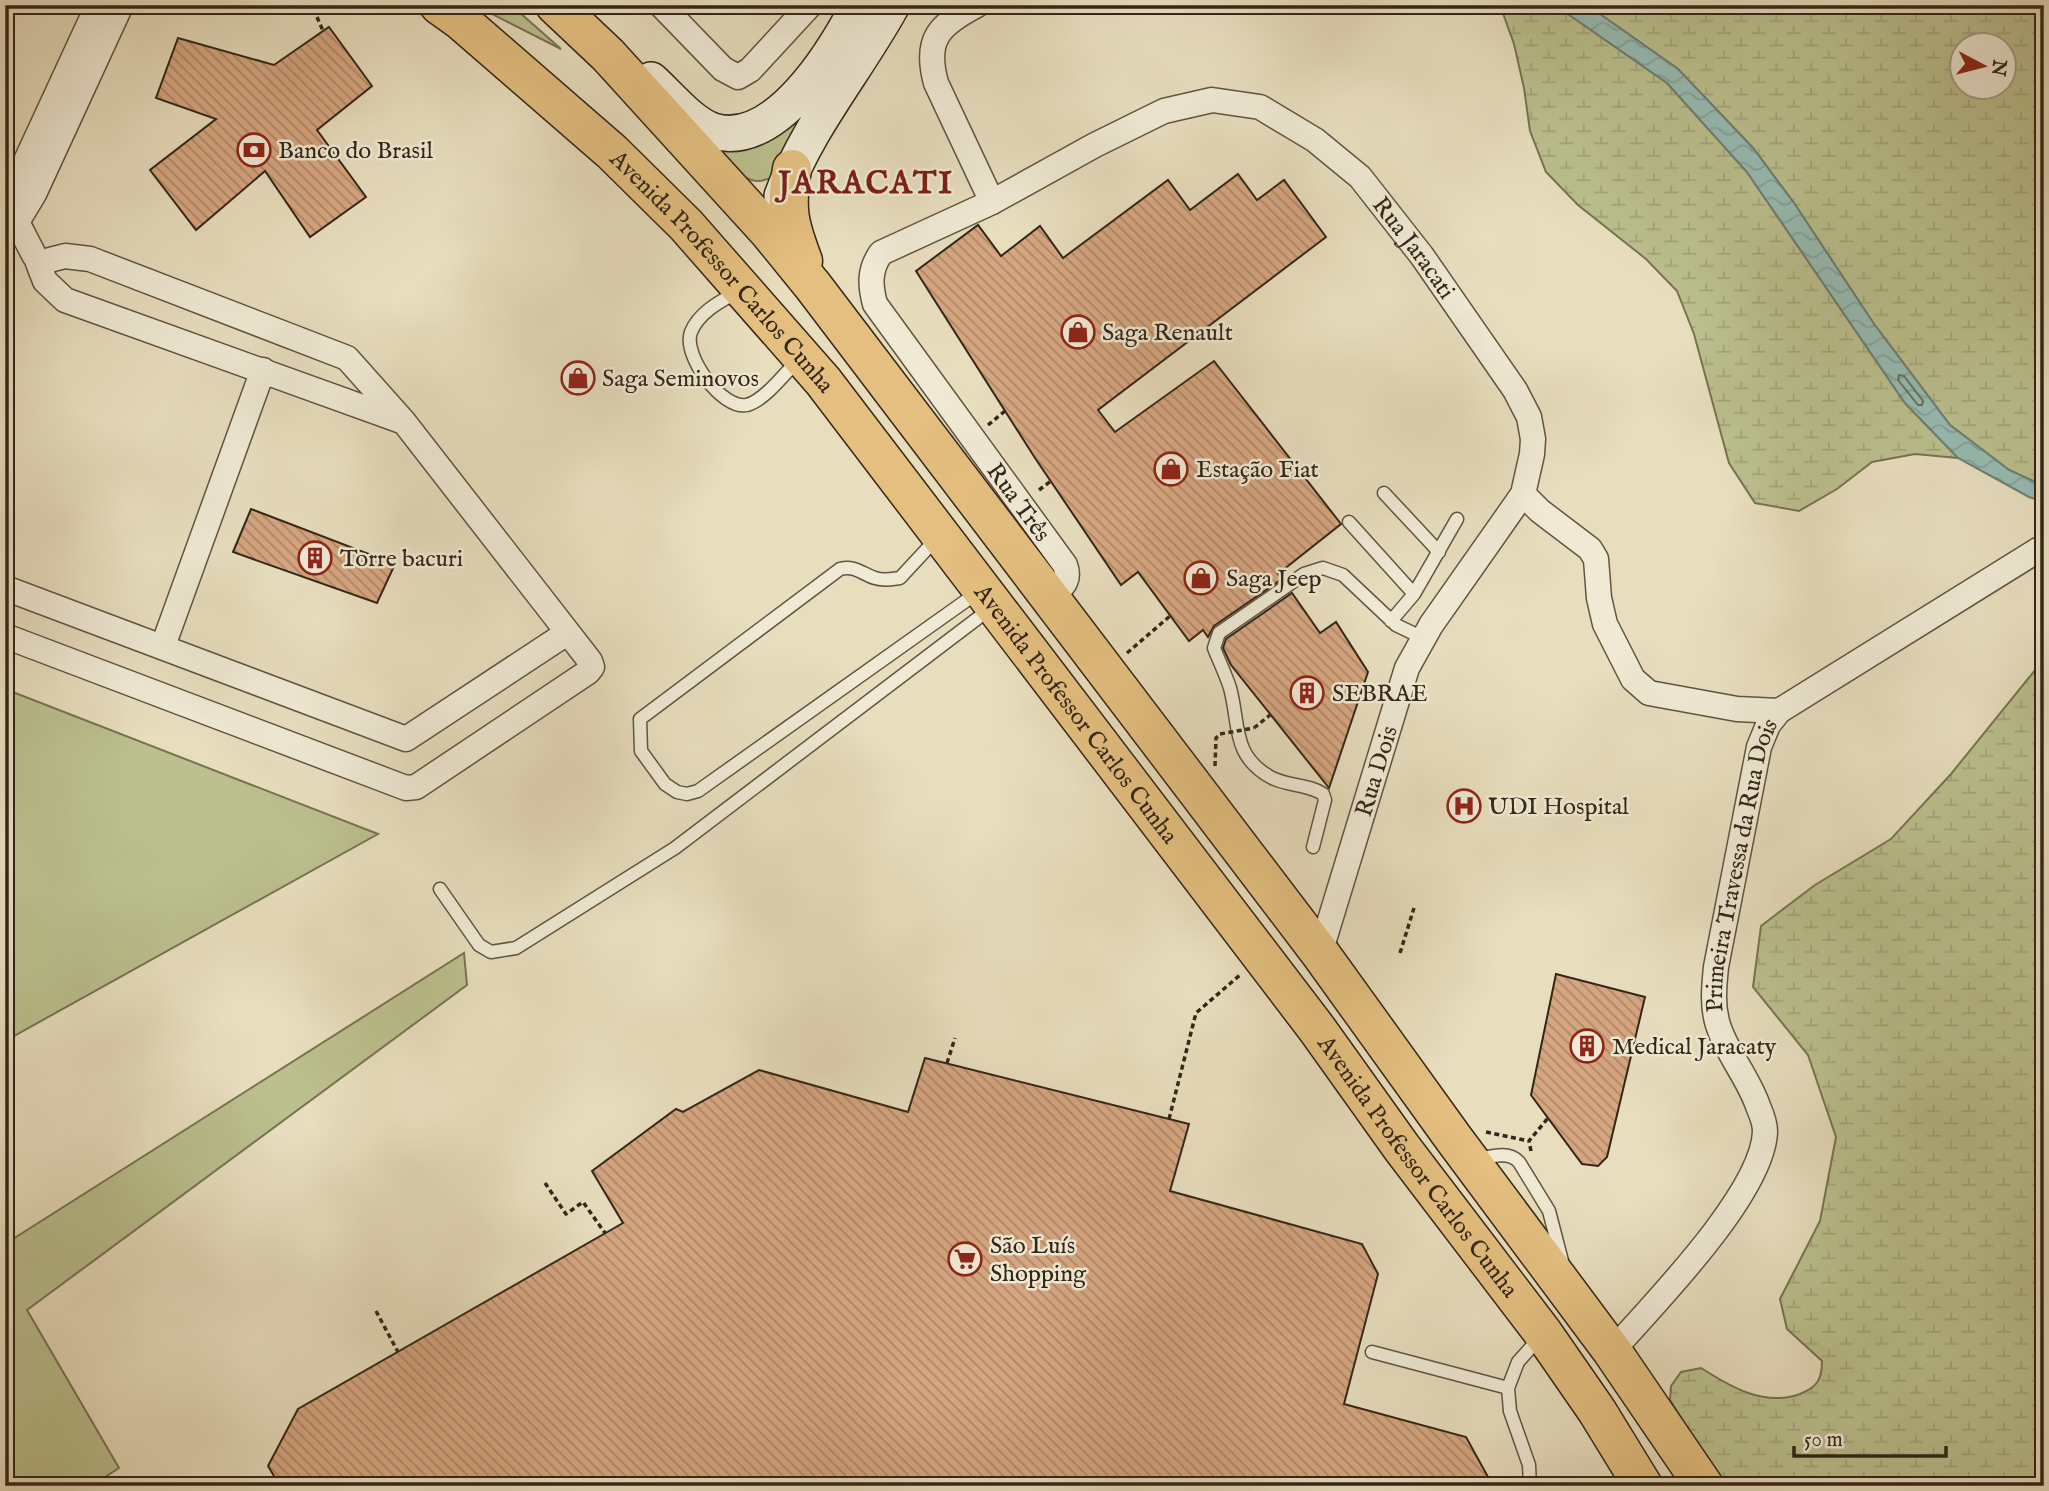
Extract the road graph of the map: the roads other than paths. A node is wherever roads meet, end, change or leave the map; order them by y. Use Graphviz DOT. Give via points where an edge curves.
graph roads {
  1 [pos="98,5"];
  2 [pos="121,5"];
  3 [pos="555,5"];
  4 [pos="661,5"];
  5 [pos="810,5"];
  6 [pos="859,5"];
  7 [pos="892,5"];
  8 [pos="977,5"];
  9 [pos="450,12"];
  10 [pos="608,55"];
  11 [pos="792,169"];
  12 [pos="992,202"];
  13 [pos="9,219"];
  14 [pos="769,232"];
  15 [pos="36,259"];
  16 [pos="813,285"];
  17 [pos="743,289"];
  18 [pos="802,356"];
  19 [pos="262,370"];
  20 [pos="936,417"];
  21 [pos="404,422"];
  22 [pos="1384,493"];
  23 [pos="1523,494"];
  24 [pos="1457,519"];
  25 [pos="1349,522"];
  26 [pos="940,534"];
  27 [pos="2038,550"];
  28 [pos="1439,552"];
  29 [pos="5,588"];
  30 [pos="1414,594"];
  31 [pos="967,600"];
  32 [pos="978,618"];
  33 [pos="1391,621"];
  34 [pos="567,633"];
  35 [pos="5,636"];
  36 [pos="1423,638"];
  37 [pos="163,646"];
  38 [pos="1779,711"];
  39 [pos="1313,846"];
  40 [pos="440,890"];
  41 [pos="1320,953"];
  42 [pos="1543,1333"];
  43 [pos="1612,1351"];
  44 [pos="1372,1352"];
  45 [pos="1507,1388"];
  46 [pos="1530,1486"];
  47 [pos="1643,1486"];
  48 [pos="1704,1486"];
  1 -- 13 [label="street"];
  2 -- 13 [label="street" via="34,194"];
  3 -- 10 [label="main road, Avenida Professor Carlos Cunha"];
  4 -- 5 [label="street" via="729,74 738,76 752,68"];
  6 -- 10 [label="main road" via="820,67 789,104 762,125 736,134 700,125 642,71"];
  7 -- 11 [label="main road"];
  8 -- 12 [label="street" via="936,34 932,69"];
  9 -- 14 [label="main road" via="536,61 584,95 724,238 749,245"];
  9 -- 17 [label="main road, Avenida Professor Carlos Cunha" via="612,152"];
  10 -- 14 [label="main road, Avenida Professor Carlos Cunha"];
  11 -- 14 [label="main road"];
  11 -- 16 [label="main road" via="789,220"];
  12 -- 20 [label="street, Rua Jaracati" via="881,253 873,264 875,304"];
  12 -- 23 [label="street, Rua Jaracati" via="1164,111 1212,100 1260,107 1315,140 1360,177 1492,355 1529,417 1532,454"];
  13 -- 15 [label="street"];
  14 -- 16 [label="main road, Avenida Professor Carlos Cunha"];
  15 -- 19 [label="street" via="45,281 65,300"];
  15 -- 21 [label="street" via="90,259 340,353"];
  16 -- 20 [label="main road, Avenida Professor Carlos Cunha"];
  17 -- 18 [label="main road, Avenida Professor Carlos Cunha"];
  17 -- 18 [label="lane" via="707,311 690,333 693,358 718,393 731,403 748,404 759,399"];
  18 -- 26 [label="main road, Avenida Professor Carlos Cunha"];
  19 -- 21 [label="street"];
  19 -- 37 [label="street"];
  20 -- 41 [label="main road, Avenida Professor Carlos Cunha" via="1051,598"];
  21 -- 34 [label="street"];
  22 -- 28 [label="lane"];
  23 -- 36 [label="street, Rua Dois"];
  23 -- 38 [label="street" via="1596,559 1605,624 1633,679 1649,693 1737,709"];
  24 -- 28 [label="lane"];
  25 -- 30 [label="lane"];
  26 -- 31 [label="lane" via="900,578 877,580 857,569 841,569 640,719 641,751 665,784 677,792 698,792"];
  26 -- 42 [label="main road, Avenida Professor Carlos Cunha"];
  27 -- 38 [label="street, Primeira Travessa da Rua Dois"];
  28 -- 30 [label="lane"];
  29 -- 37 [label="street"];
  30 -- 33 [label="lane"];
  32 -- 40 [label="lane" via="675,848 516,948 491,952 479,945"];
  33 -- 36 [label="lane"];
  33 -- 39 [label="lane" via="1343,575 1322,568 1304,574 1219,632 1214,648 1230,689 1237,738 1244,752 1274,779 1323,794"];
  34 -- 35 [label="street" via="590,661 588,673 411,789"];
  34 -- 37 [label="street" via="406,739"];
  36 -- 41 [label="street, Rua Dois" via="1407,668"];
  38 -- 43 [label="street, Primeira Travessa da Rua Dois" via="1759,747 1713,1000 1729,1051 1759,1108 1765,1130 1762,1149 1744,1191"];
  41 -- 43 [label="main road, Avenida Professor Carlos Cunha"];
  42 -- 45 [label="lane" via="1518,1362"];
  42 -- 47 [label="main road, Avenida Professor Carlos Cunha"];
  43 -- 48 [label="main road, Avenida Professor Carlos Cunha"];
  44 -- 45 [label="lane"];
  45 -- 46 [label="lane" via="1529,1465"];
}
